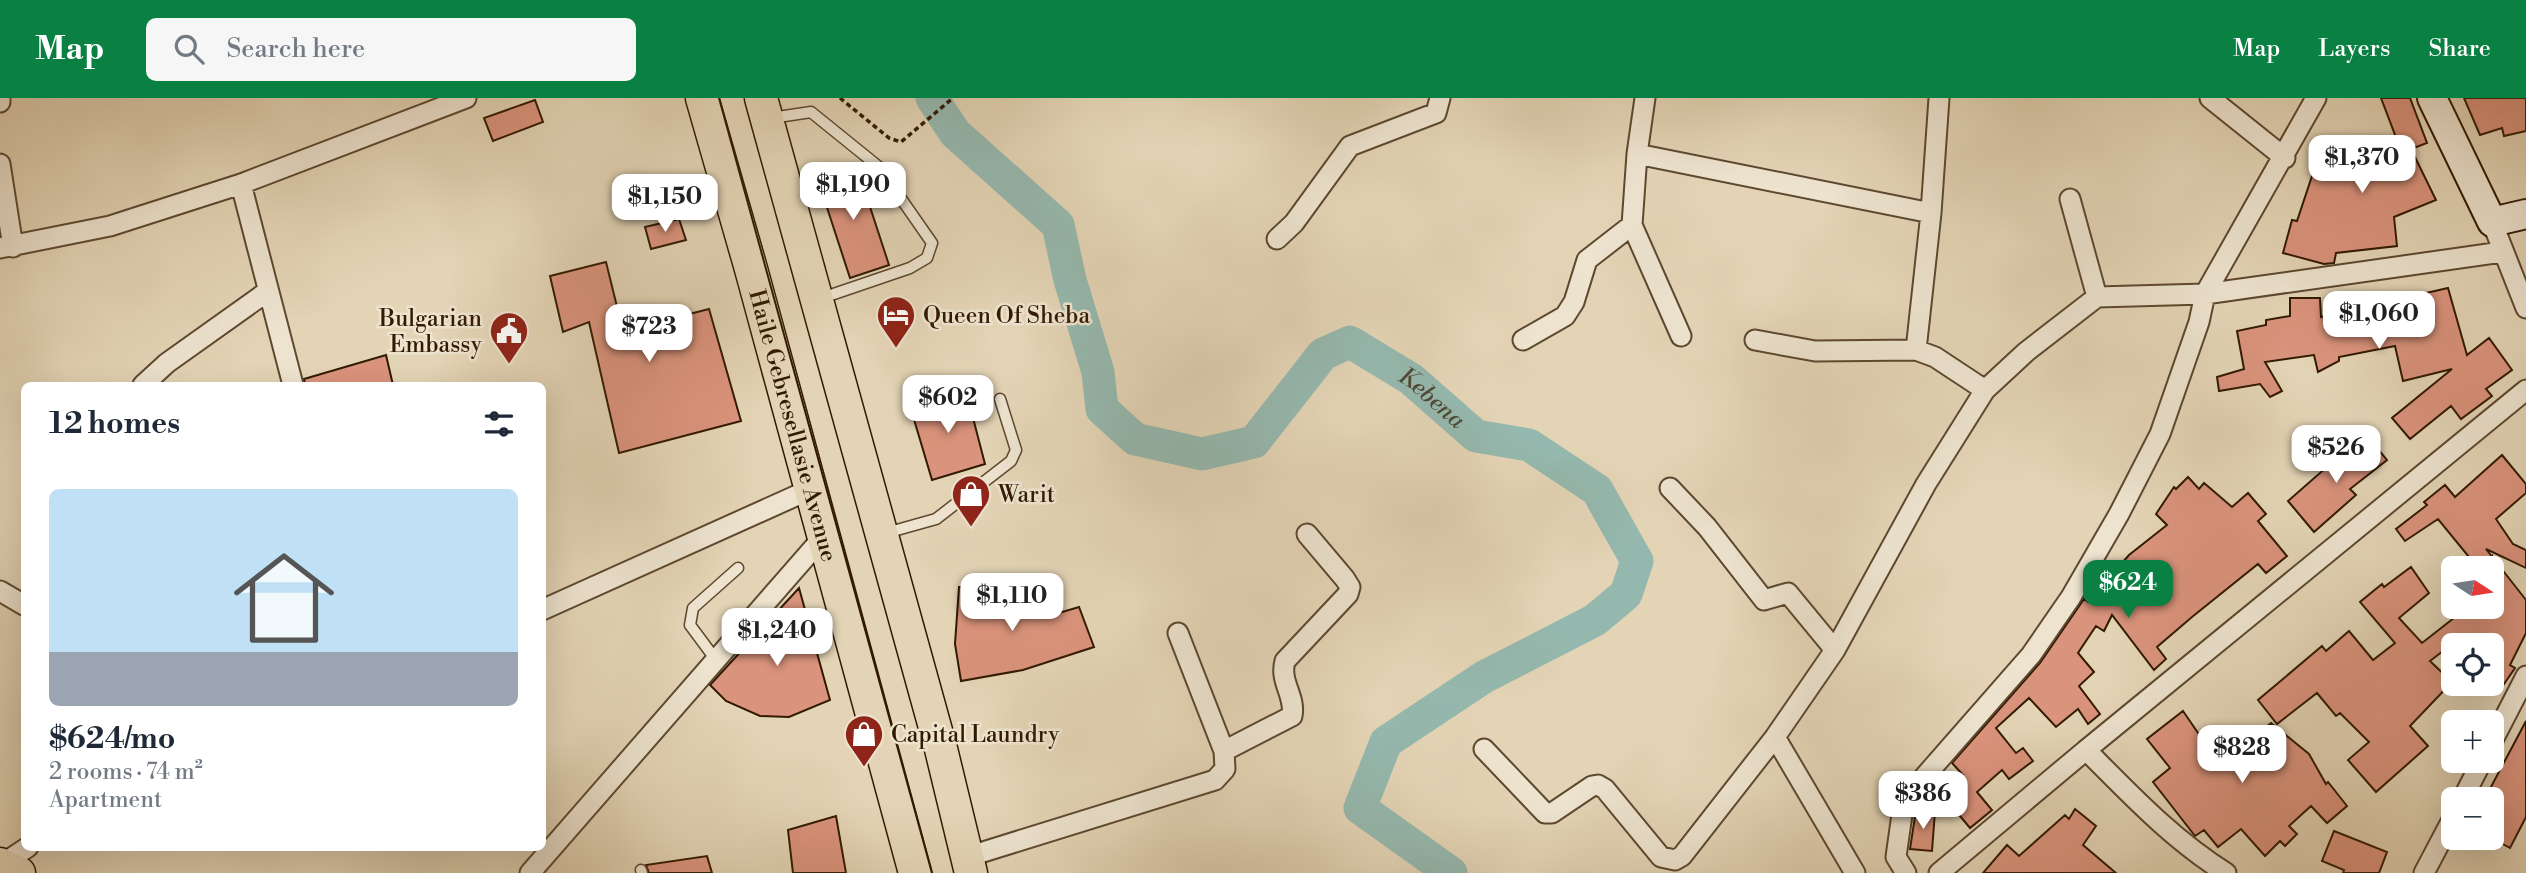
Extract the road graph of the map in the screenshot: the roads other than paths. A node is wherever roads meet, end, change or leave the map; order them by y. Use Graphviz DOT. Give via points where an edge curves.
graph roads {
  1 [pos="702,98"];
  2 [pos="1440,98"];
  3 [pos="1645,98"];
  4 [pos="1939,98"];
  5 [pos="2210,98"];
  6 [pos="2316,98"];
  7 [pos="2432,98"];
  8 [pos="458,99"];
  9 [pos="764,108"];
  10 [pos="1637,154"];
  11 [pos="2285,158"];
  12 [pos="0,164"];
  13 [pos="241,184"];
  14 [pos="2070,200"];
  15 [pos="1931,213"];
  16 [pos="2526,214"];
  17 [pos="2492,222"];
  18 [pos="1632,225"];
  19 [pos="1277,239"];
  20 [pos="7,247"];
  21 [pos="2502,252"];
  22 [pos="268,291"];
  23 [pos="2205,294"];
  24 [pos="2097,297"];
  25 [pos="815,300"];
  26 [pos="2526,308"];
  27 [pos="1681,337"];
  28 [pos="1523,340"];
  29 [pos="1755,340"];
  30 [pos="1916,350"];
  31 [pos="146,382"];
  32 [pos="292,382"];
  33 [pos="1985,390"];
  34 [pos="2526,390"];
  35 [pos="1000,399"];
  36 [pos="1670,488"];
  37 [pos="811,489"];
  38 [pos="882,534"];
  39 [pos="1307,534"];
  40 [pos="824,536"];
  41 [pos="738,568"];
  42 [pos="0,591"];
  43 [pos="21,603"];
  44 [pos="546,608"];
  45 [pos="1178,633"];
  46 [pos="1835,650"];
  47 [pos="716,660"];
  48 [pos="2526,676"];
  49 [pos="2504,719"];
  50 [pos="1775,737"];
  51 [pos="1484,748"];
  52 [pos="2086,750"];
  53 [pos="1224,751"];
  54 [pos="2441,841"];
  55 [pos="24,851"];
  56 [pos="969,865"];
  57 [pos="7,867"];
  58 [pos="530,873"];
  59 [pos="915,873"];
  60 [pos="1855,873"];
  61 [pos="1906,873"];
  62 [pos="1939,873"];
  63 [pos="2226,873"];
  64 [pos="2424,873"];
  1 -- 37 [label="main road, Haile Gebresellasie Avenue"];
  2 -- 19 [label="street" via="1436,113 1350,146"];
  3 -- 10 [label="street"];
  4 -- 15 [label="street"];
  5 -- 11 [label="street"];
  6 -- 11 [label="street"];
  7 -- 17 [label="main road"];
  8 -- 13 [label="street"];
  9 -- 25 [label="main road"];
  9 -- 25 [label="lane" via="811,112 879,167 932,243 927,258 910,268"];
  10 -- 15 [label="street"];
  10 -- 18 [label="street"];
  11 -- 23 [label="street"];
  12 -- 20 [label="street"];
  13 -- 20 [label="street" via="110,226"];
  13 -- 22 [label="street"];
  14 -- 24 [label="street"];
  15 -- 30 [label="street"];
  16 -- 17 [label="main road"];
  17 -- 21 [label="street"];
  18 -- 27 [label="street"];
  18 -- 28 [label="street" via="1587,260 1565,316"];
  21 -- 23 [label="street"];
  21 -- 26 [label="street"];
  22 -- 31 [label="street"];
  22 -- 32 [label="street"];
  23 -- 24 [label="street"];
  23 -- 61 [label="street" via="2160,434 2071,597 2031,655 1903,807 1896,858"];
  24 -- 33 [label="street"];
  25 -- 38 [label="main road"];
  29 -- 30 [label="street" via="1815,351"];
  30 -- 33 [label="street"];
  33 -- 46 [label="street" via="1926,484"];
  34 -- 52 [label="street"];
  35 -- 38 [label="lane" via="1016,450 1011,461 936,519"];
  36 -- 46 [label="street" via="1764,600 1788,593"];
  37 -- 40 [label="main road, Haile Gebresellasie Avenue"];
  37 -- 44 [label="street"];
  38 -- 56 [label="main road"];
  39 -- 53 [label="street" via="1345,579 1348,594 1285,661 1281,674 1292,716"];
  40 -- 47 [label="street"];
  40 -- 59 [label="main road, Haile Gebresellasie Avenue"];
  41 -- 47 [label="lane" via="694,608 690,625"];
  42 -- 43 [label="street"];
  45 -- 53 [label="street"];
  46 -- 50 [label="street"];
  47 -- 58 [label="street"];
  48 -- 49 [label="street"];
  50 -- 51 [label="street" via="1682,856 1669,861 1605,789 1592,786 1545,813"];
  50 -- 60 [label="street"];
  52 -- 62 [label="street"];
  52 -- 63 [label="street" via="2156,821"];
  53 -- 56 [label="street" via="1225,769 1215,779"];
  54 -- 64 [label="street"];
  55 -- 57 [label="street"];
}
